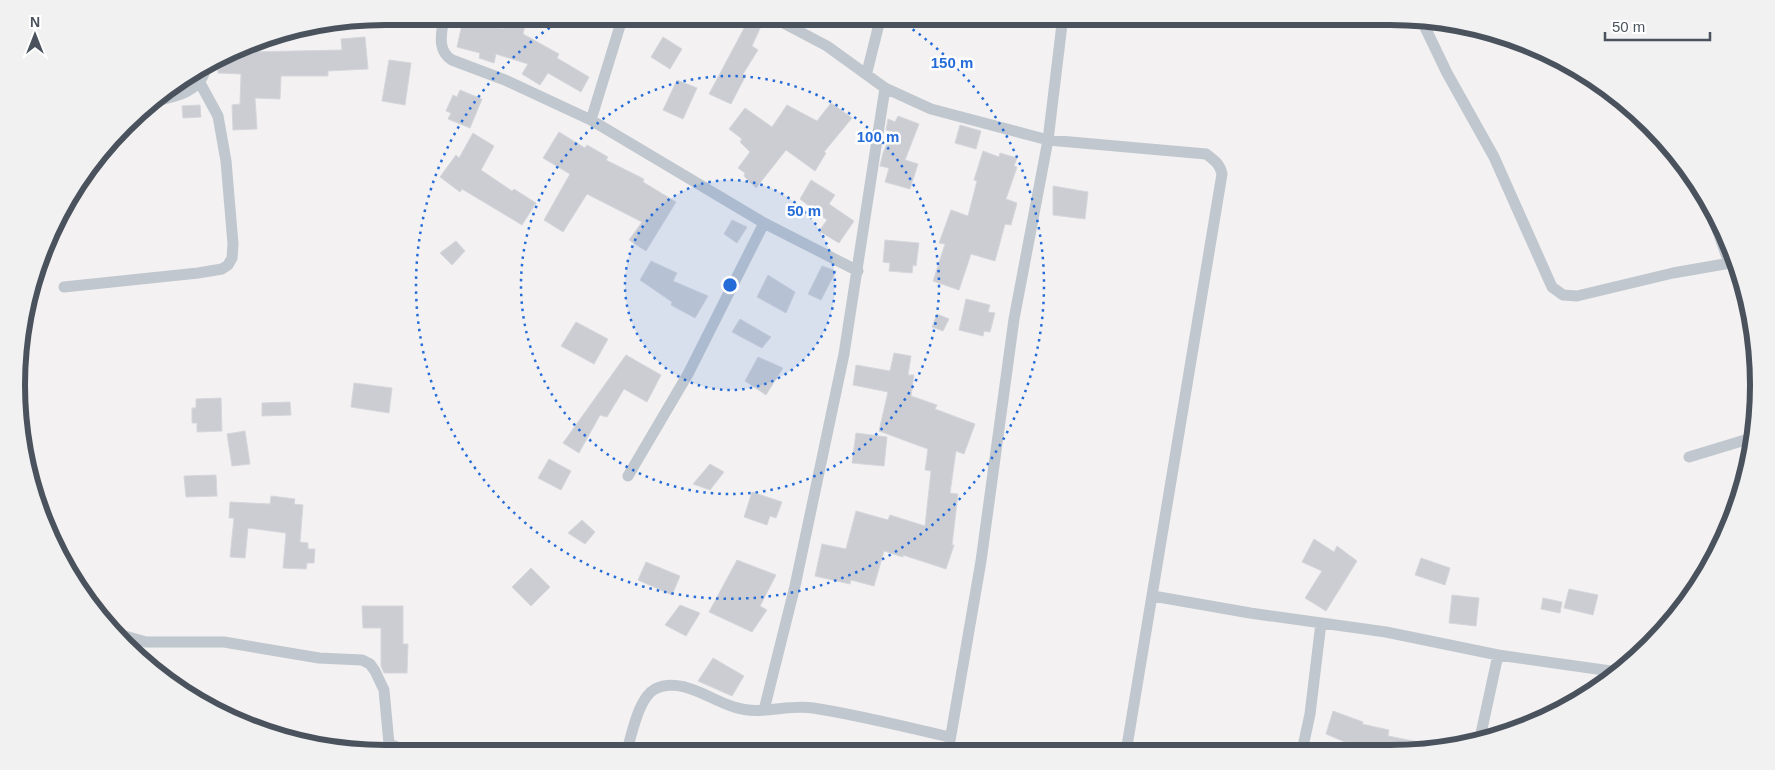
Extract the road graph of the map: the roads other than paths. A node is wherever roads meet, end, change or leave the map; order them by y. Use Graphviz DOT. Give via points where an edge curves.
graph roads {
  1 [pos="443,25"];
  2 [pos="620,25"];
  3 [pos="787,25"];
  4 [pos="879,25"];
  5 [pos="1062,25"];
  6 [pos="1424,27"];
  7 [pos="867,72"];
  8 [pos="203,74"];
  9 [pos="200,82"];
  10 [pos="886,88"];
  11 [pos="169,97"];
  12 [pos="591,120"];
  13 [pos="1048,140"];
  14 [pos="764,223"];
  15 [pos="1729,264"];
  16 [pos="858,270"];
  17 [pos="64,287"];
  18 [pos="1746,440"];
  19 [pos="1689,456"];
  20 [pos="628,476"];
  21 [pos="1152,596"];
  22 [pos="1321,624"];
  23 [pos="127,637"];
  24 [pos="1498,655"];
  25 [pos="1609,671"];
  26 [pos="764,710"];
  27 [pos="1481,733"];
  28 [pos="950,737"];
  29 [pos="391,745"];
  30 [pos="629,745"];
  31 [pos="949,745"];
  32 [pos="1127,745"];
  33 [pos="1303,745"];
  1 -- 12 [label="street" via="441,46 446,57"];
  2 -- 12 [label="street"];
  3 -- 7 [label="street"];
  4 -- 7 [label="street"];
  5 -- 13 [label="street"];
  6 -- 15 [label="street" via="1494,157 1552,287 1563,295 1578,296"];
  7 -- 10 [label="street"];
  8 -- 9 [label="street"];
  9 -- 11 [label="street" via="191,91"];
  9 -- 17 [label="street" via="218,116 226,161 233,244 228,265 198,273"];
  10 -- 13 [label="street" via="931,109"];
  10 -- 16 [label="street"];
  12 -- 14 [label="street"];
  13 -- 21 [label="street" via="1206,154 1216,161 1222,174"];
  13 -- 28 [label="street" via="1014,319 981,561"];
  14 -- 16 [label="street"];
  14 -- 20 [label="street" via="688,374"];
  16 -- 26 [label="street" via="844,354 797,576"];
  18 -- 19 [label="street"];
  21 -- 22 [label="street"];
  21 -- 32 [label="street"];
  22 -- 24 [label="street" via="1386,632"];
  22 -- 33 [label="street"];
  23 -- 29 [label="street" via="146,642 224,642 319,658 362,660 370,664 384,690 388,744"];
  24 -- 25 [label="street"];
  24 -- 27 [label="street"];
  26 -- 28 [label="street" via="812,708"];
  26 -- 30 [label="street" via="734,708 684,687 669,685 658,688 644,699"];
  28 -- 31 [label="street"];
}
